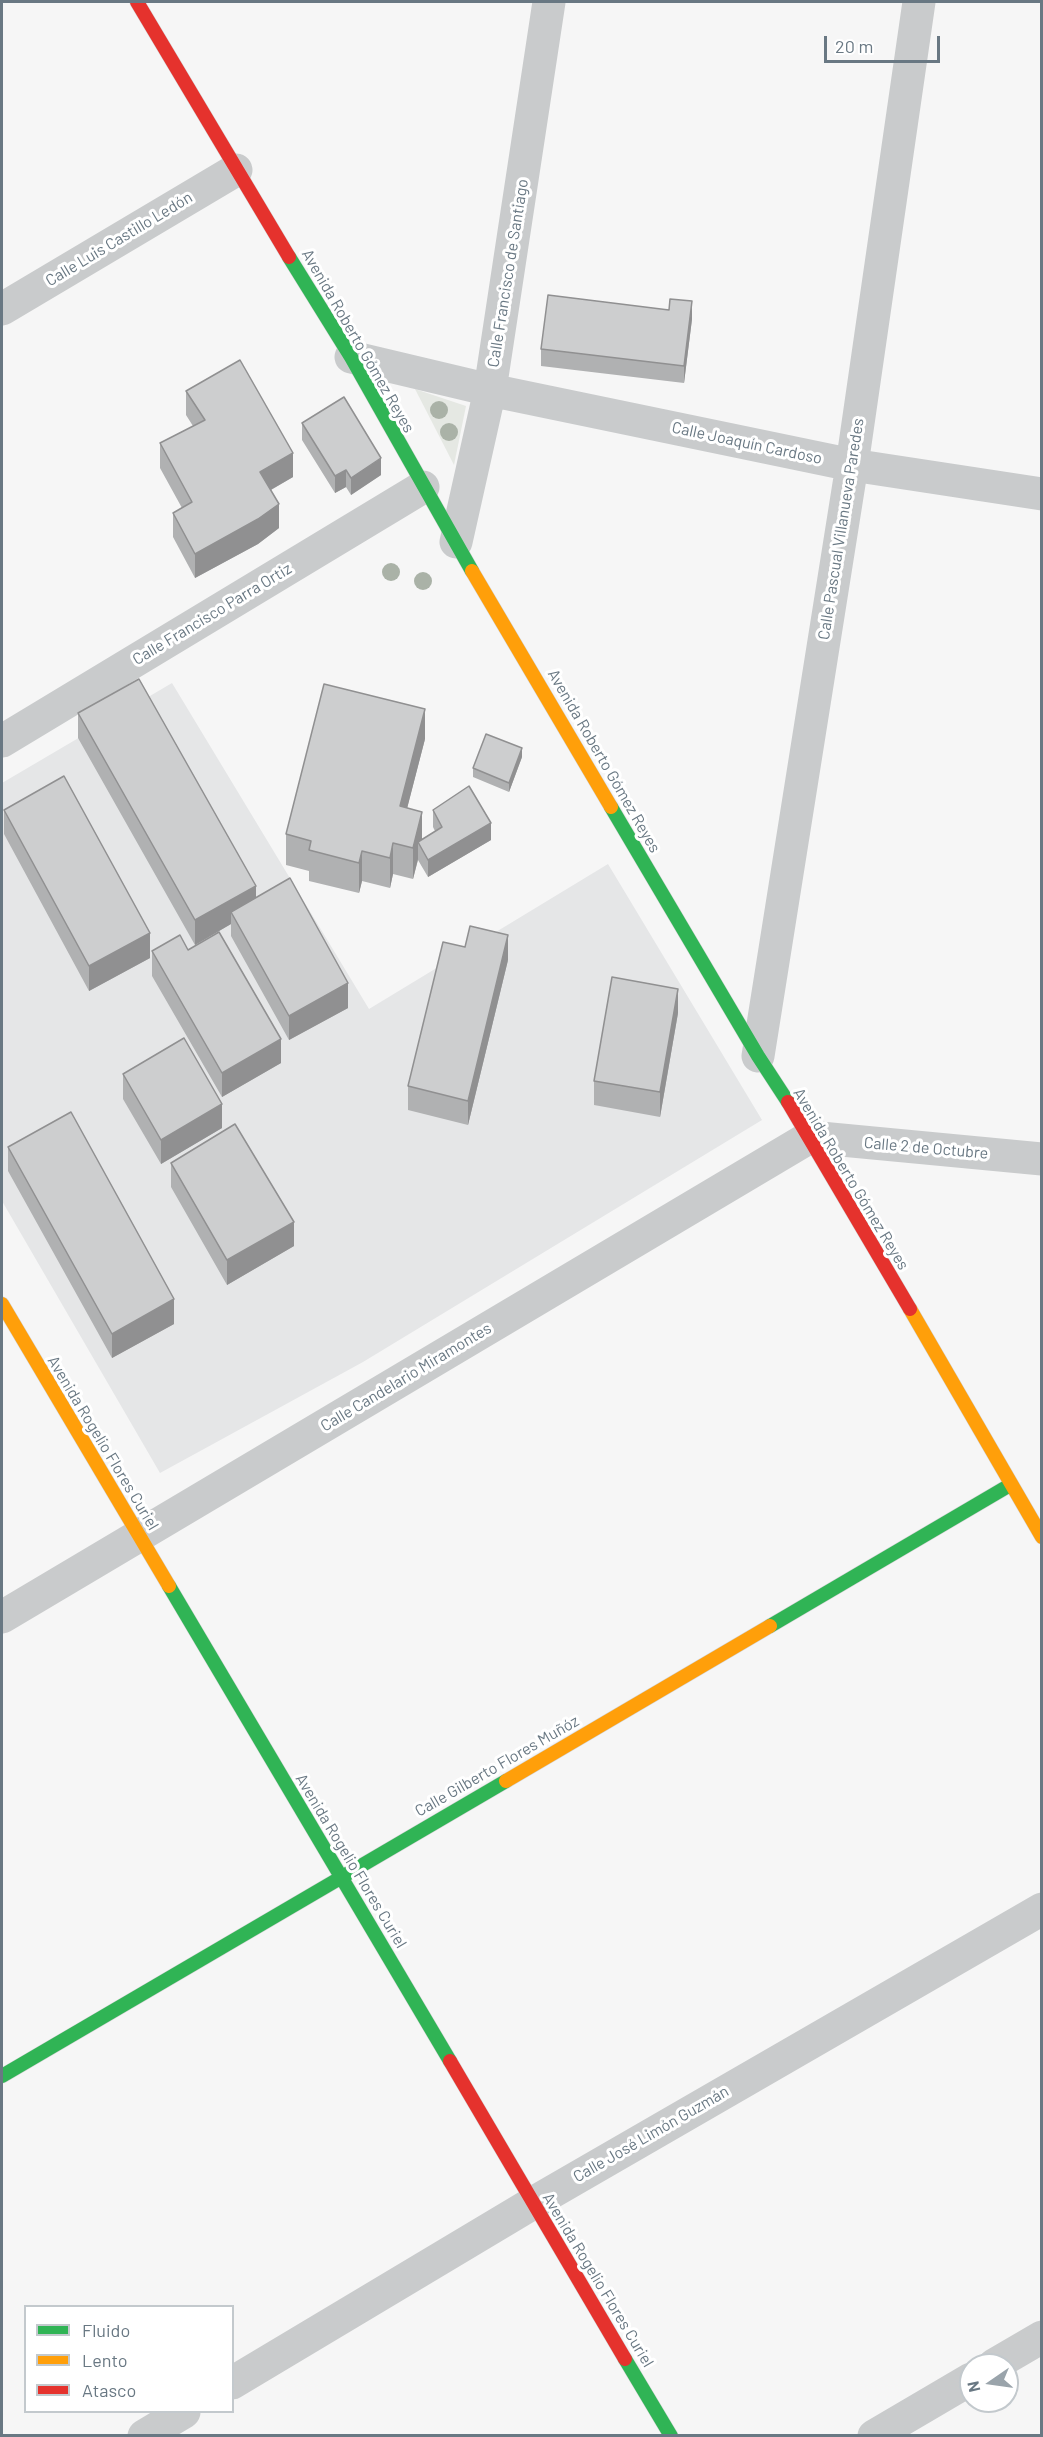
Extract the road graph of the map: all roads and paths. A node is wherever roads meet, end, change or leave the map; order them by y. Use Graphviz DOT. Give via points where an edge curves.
graph roads {
  1 [pos="549,2"];
  2 [pos="920,2"];
  3 [pos="147,9"];
  4 [pos="236,170"];
  5 [pos="2,309"];
  6 [pos="351,357"];
  7 [pos="490,390"];
  8 [pos="852,465"];
  9 [pos="423,487"];
  10 [pos="1041,494"];
  11 [pos="456,542"];
  12 [pos="2,741"];
  13 [pos="758,1056"];
  14 [pos="810,1137"];
  15 [pos="1041,1159"];
  16 [pos="2,1304"];
  17 [pos="1010,1485"];
  18 [pos="138,1536"];
  19 [pos="1041,1537"];
  20 [pos="2,1617"];
  21 [pos="341,1877"];
  22 [pos="1041,1909"];
  23 [pos="2,2076"];
  24 [pos="533,2203"];
  25 [pos="1041,2337"];
  26 [pos="1014,2353"];
  27 [pos="234,2382"];
  28 [pos="959,2386"];
  29 [pos="182,2413"];
  30 [pos="144,2436"];
  31 [pos="671,2436"];
  32 [pos="874,2436"];
  1 -- 7 [label="street, Calle Francisco de Santiago"];
  2 -- 8 [label="street, Calle Pascual Villanueva Paredes"];
  3 -- 4 [label="street, Avenida Roberto Gómez Reyes"];
  4 -- 5 [label="street, Calle Luis Castillo Ledón"];
  4 -- 6 [label="street, Avenida Roberto Gómez Reyes"];
  6 -- 7 [label="street, Calle Joaquín Cardoso"];
  6 -- 9 [label="street, Avenida Roberto Gómez Reyes"];
  7 -- 8 [label="street, Calle Joaquín Cardoso"];
  7 -- 11 [label="street, Calle Francisco de Santiago"];
  8 -- 10 [label="street, Calle Joaquín Cardoso"];
  8 -- 13 [label="street, Calle Pascual Villanueva Paredes"];
  9 -- 11 [label="street, Avenida Roberto Gómez Reyes"];
  9 -- 12 [label="street, Calle Francisco Parra Ortiz"];
  11 -- 13 [label="street, Avenida Roberto Gómez Reyes"];
  13 -- 14 [label="street, Avenida Roberto Gómez Reyes"];
  14 -- 15 [label="street, Calle 2 de Octubre"];
  14 -- 17 [label="street, Avenida Roberto Gómez Reyes"];
  14 -- 18 [label="street, Calle Candelario Miramontes"];
  16 -- 18 [label="street, Avenida Rogelio Flores Curiel"];
  17 -- 19 [label="street, Avenida Roberto Gómez Reyes"];
  17 -- 21 [label="street, Calle Gilberto Flores Muñóz"];
  18 -- 20 [label="street, Calle Candelario Miramontes"];
  18 -- 21 [label="street, Avenida Rogelio Flores Curiel"];
  21 -- 23 [label="street, Calle Gilberto Flores Muñóz"];
  21 -- 24 [label="street, Avenida Rogelio Flores Curiel"];
  22 -- 24 [label="street, Calle José Limón Guzmán"];
  24 -- 27 [label="street, Calle José Limón Guzmán"];
  24 -- 31 [label="street, Avenida Rogelio Flores Curiel"];
  25 -- 26 [label="street"];
  28 -- 32 [label="street"];
  29 -- 30 [label="street"];
}
